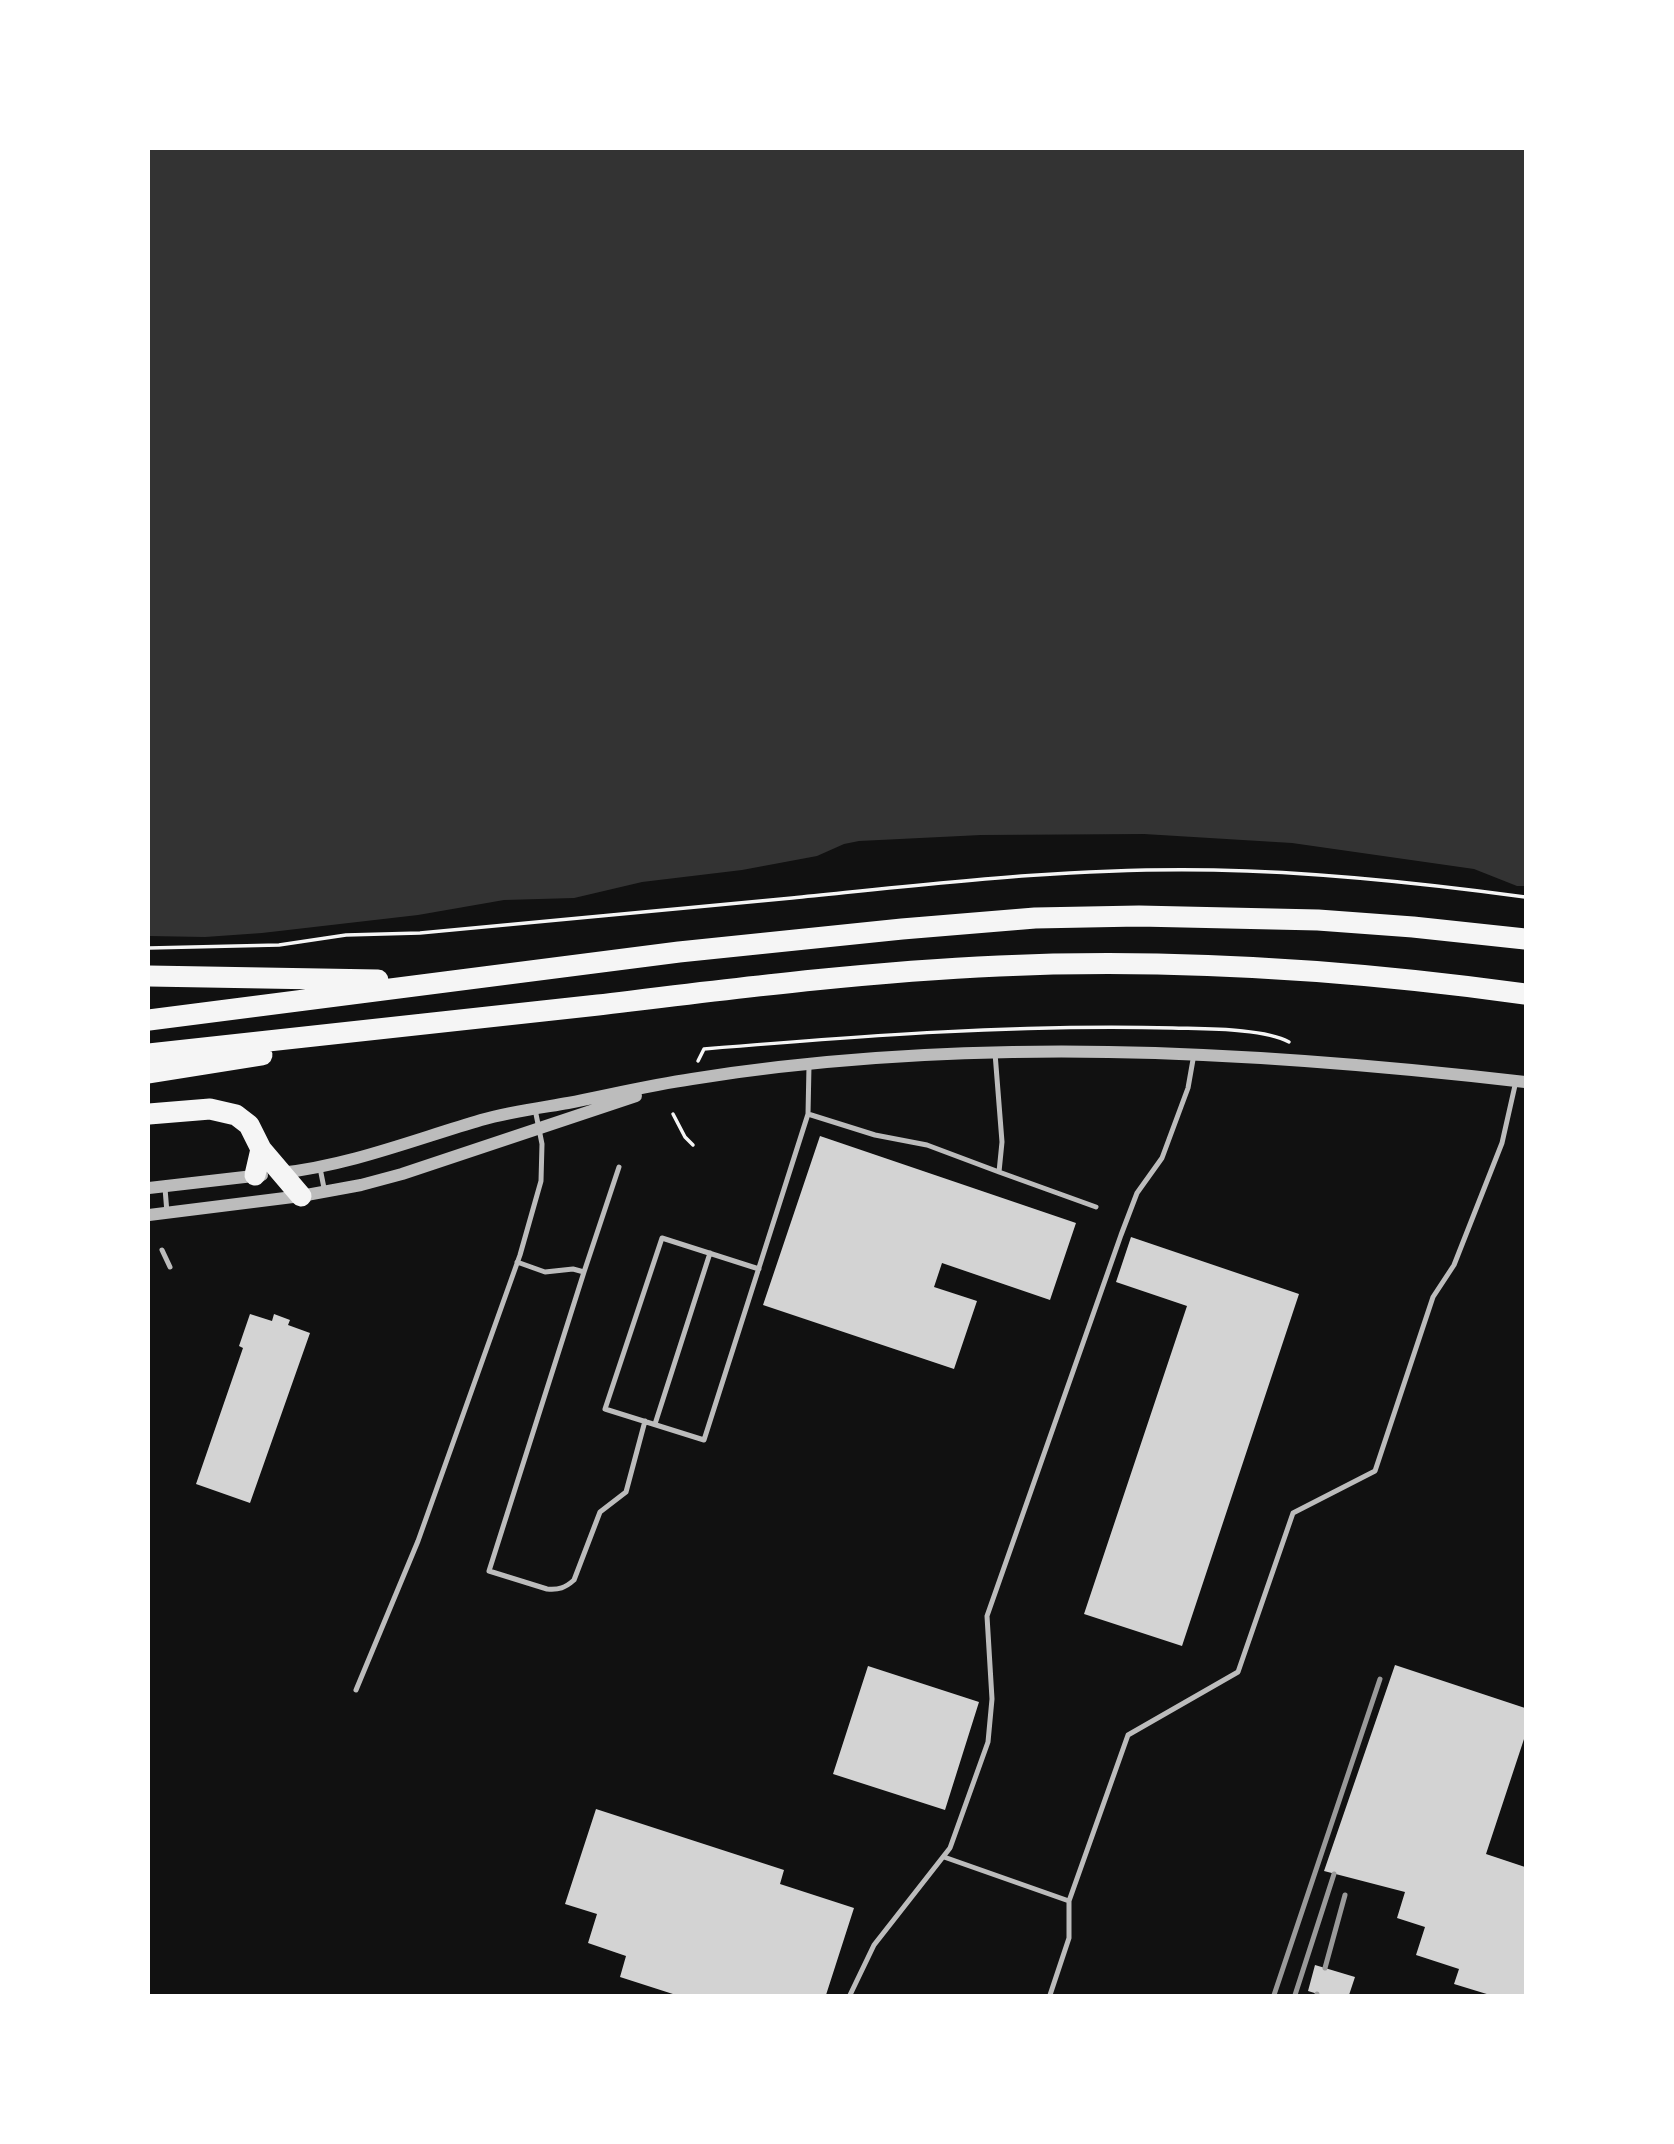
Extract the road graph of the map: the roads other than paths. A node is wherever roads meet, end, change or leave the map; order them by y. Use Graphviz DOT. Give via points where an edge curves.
graph roads {
  1 [pos="1525,939"];
  2 [pos="149,976"];
  3 [pos="441,981"];
  4 [pos="1525,994"];
  5 [pos="520,1014"];
  6 [pos="149,1020"];
  7 [pos="995,1053"];
  8 [pos="149,1054"];
  9 [pos="1194,1054"];
  10 [pos="809,1063"];
  11 [pos="149,1073"];
  12 [pos="690,1079"];
  13 [pos="1520,1081"];
  14 [pos="535,1109"];
  15 [pos="149,1114"];
  16 [pos="808,1114"];
  17 [pos="540,1127"];
  18 [pos="261,1149"];
  19 [pos="619,1167"];
  20 [pos="320,1168"];
  21 [pos="999,1172"];
  22 [pos="281,1173"];
  23 [pos="255,1175"];
  24 [pos="165,1186"];
  25 [pos="149,1188"];
  26 [pos="325,1193"];
  27 [pos="301,1196"];
  28 [pos="1096,1207"];
  29 [pos="167,1213"];
  30 [pos="149,1215"];
  31 [pos="162,1250"];
  32 [pos="710,1253"];
  33 [pos="517,1262"];
  34 [pos="170,1267"];
  35 [pos="759,1269"];
  36 [pos="584,1272"];
  37 [pos="645,1422"];
  38 [pos="655,1424"];
  39 [pos="356,1690"];
  40 [pos="944,1857"];
  41 [pos="1069,1901"];
  42 [pos="850,1995"];
  43 [pos="1050,1995"];
  1 -- 3 [label="highway" via="1318,920 1035,918 692,950"];
  2 -- 3 [label="highway"];
  3 -- 6 [label="highway"];
  4 -- 5 [label="highway" via="1305,970 1067,964 878,973"];
  5 -- 8 [label="highway"];
  5 -- 11 [label="highway"];
  7 -- 9 [label="street"];
  7 -- 10 [label="street"];
  7 -- 21 [label="lane" via="1002,1142"];
  9 -- 13 [label="street"];
  9 -- 40 [label="lane" via="1188,1088 1161,1158 1138,1194 1121,1235 987,1616 992,1699 988,1742"];
  10 -- 12 [label="street"];
  10 -- 16 [label="lane"];
  12 -- 14 [label="street"];
  12 -- 17 [label="street"];
  13 -- 41 [label="lane" via="1502,1143 1454,1265 1433,1297 1375,1471 1293,1513 1238,1672 1128,1735"];
  14 -- 17 [label="lane"];
  14 -- 20 [label="street" via="485,1119"];
  15 -- 18 [label="highway" via="196,1109 228,1112 249,1125"];
  16 -- 21 [label="lane" via="927,1145"];
  16 -- 35 [label="lane"];
  17 -- 26 [label="street" via="402,1174"];
  17 -- 33 [label="lane" via="541,1181"];
  18 -- 22 [label="highway"];
  18 -- 23 [label="highway"];
  19 -- 36 [label="lane"];
  20 -- 22 [label="street"];
  20 -- 26 [label="lane"];
  21 -- 28 [label="lane"];
  22 -- 23 [label="street"];
  22 -- 27 [label="highway"];
  23 -- 24 [label="street"];
  24 -- 25 [label="street"];
  24 -- 29 [label="lane"];
  26 -- 27 [label="street"];
  27 -- 29 [label="street"];
  29 -- 30 [label="street"];
  31 -- 34 [label="lane"];
  32 -- 35 [label="lane"];
  32 -- 37 [label="lane" via="662,1238 605,1409"];
  32 -- 38 [label="lane"];
  33 -- 36 [label="lane" via="545,1272"];
  33 -- 39 [label="lane" via="418,1541"];
  35 -- 38 [label="lane" via="705,1440"];
  36 -- 37 [label="lane" via="489,1572 547,1589 566,1587 600,1512 626,1492"];
  37 -- 38 [label="lane"];
  40 -- 41 [label="lane"];
  40 -- 42 [label="lane" via="874,1945"];
  41 -- 43 [label="lane" via="1069,1938"];
}
